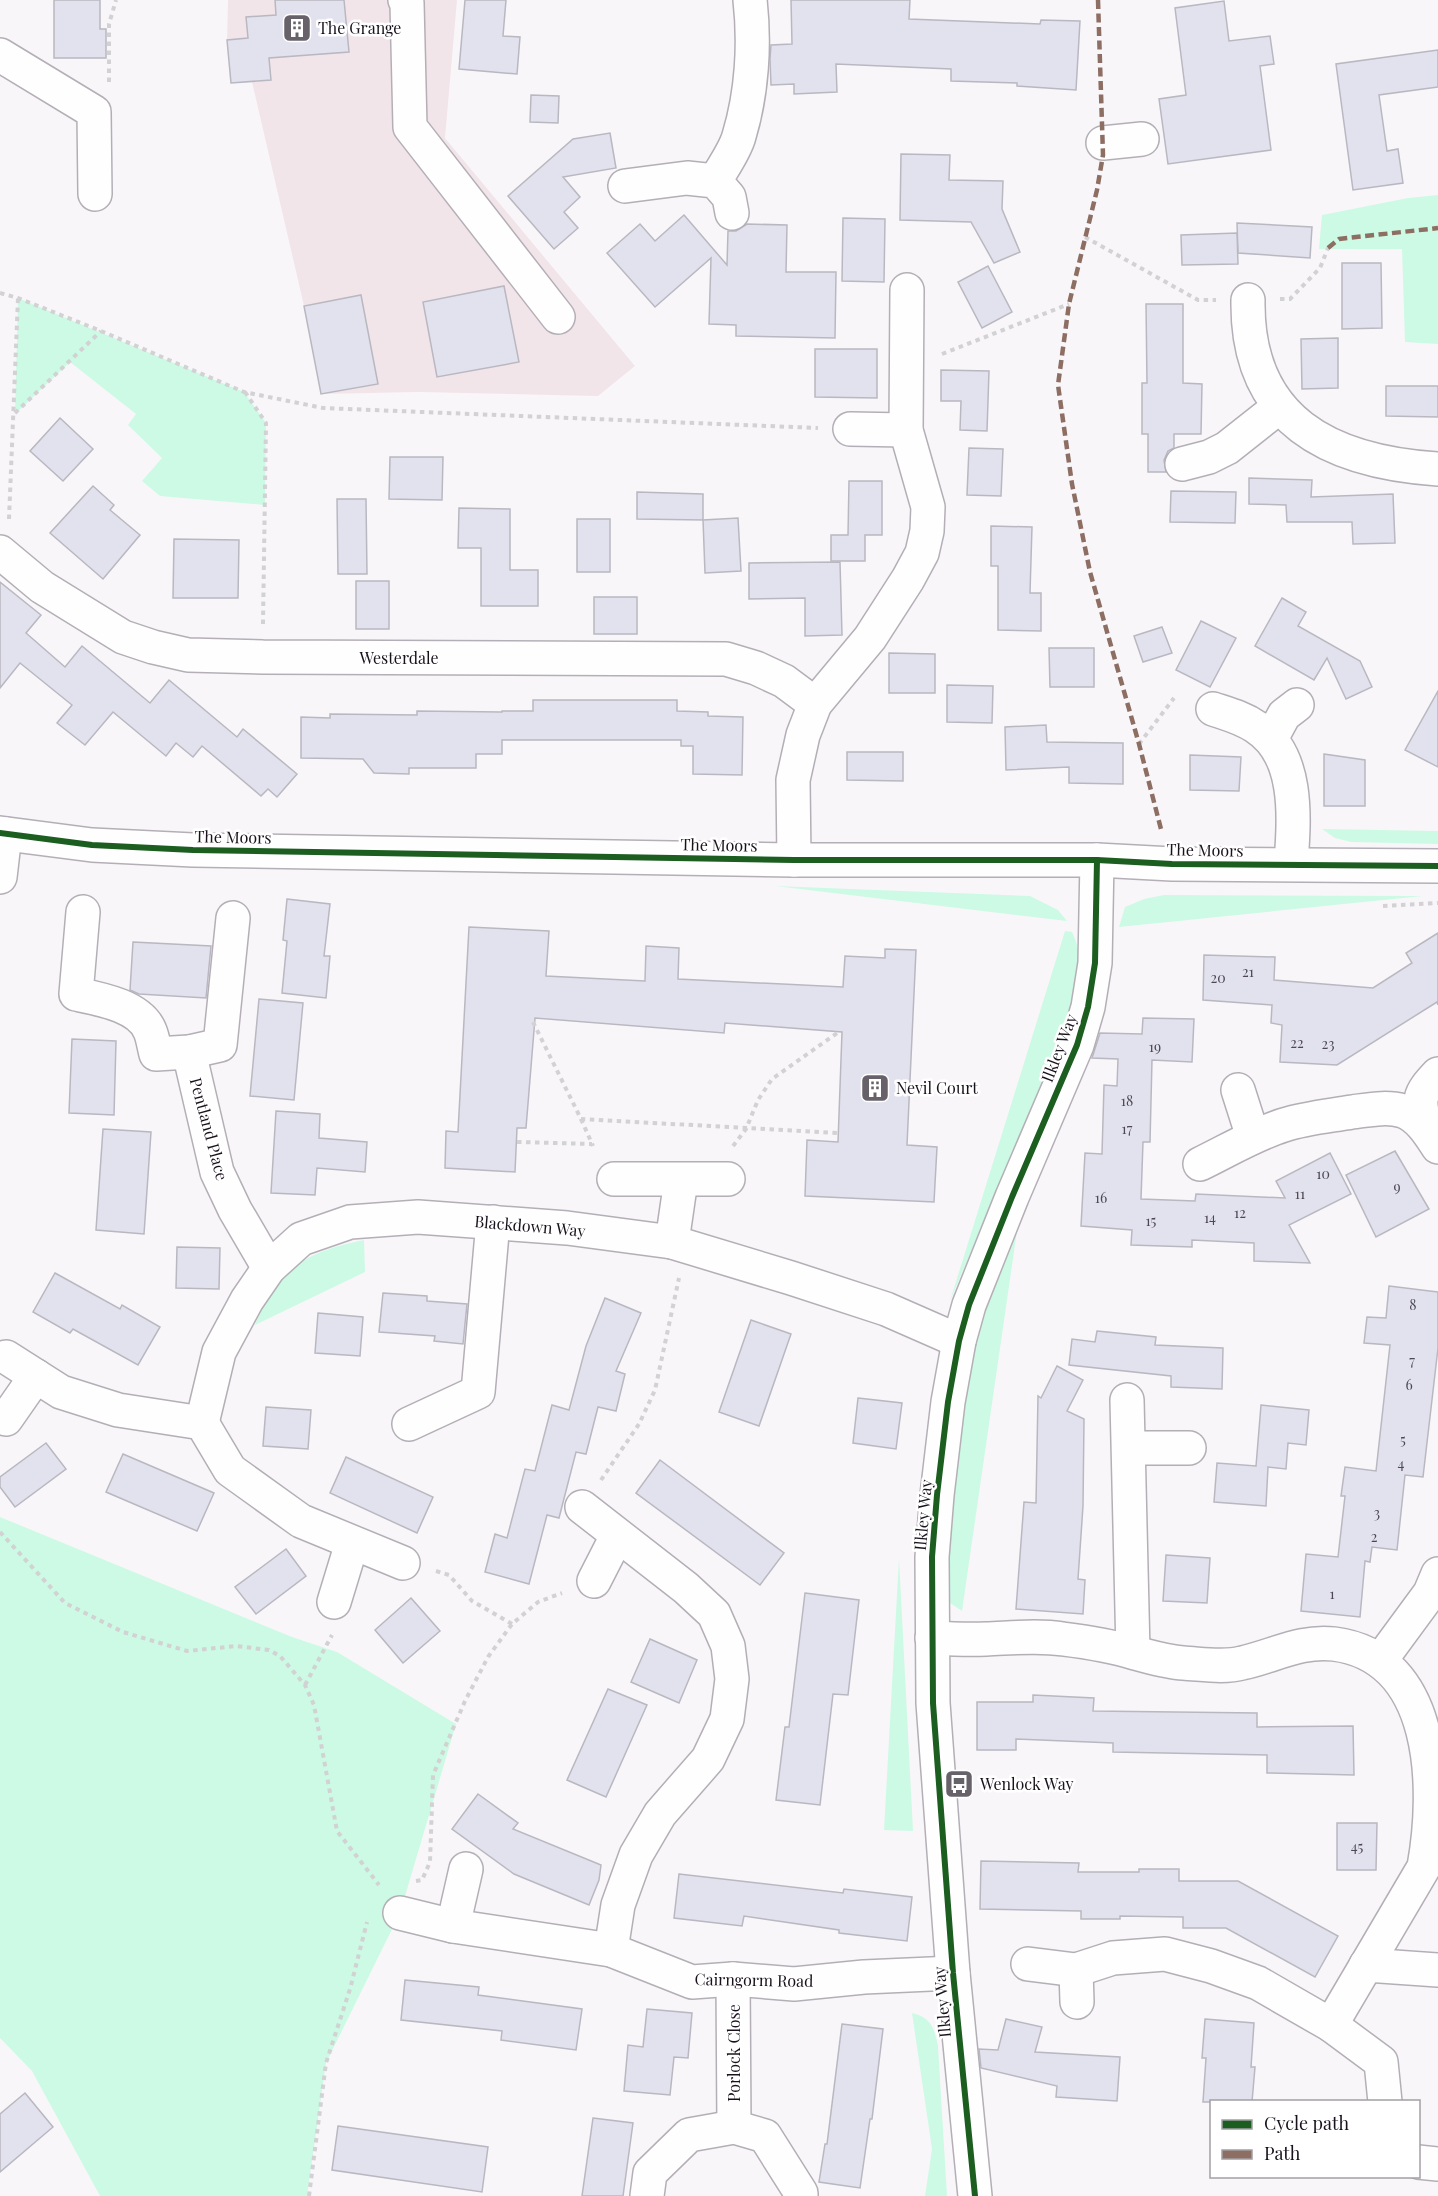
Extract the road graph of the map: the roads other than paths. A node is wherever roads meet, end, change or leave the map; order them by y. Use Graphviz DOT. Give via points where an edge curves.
graph roads {
  1 [pos="405,0"];
  2 [pos="750,0"];
  3 [pos="0,55"];
  4 [pos="1142,140"];
  5 [pos="1103,143"];
  6 [pos="715,181"];
  7 [pos="625,186"];
  8 [pos="95,194"];
  9 [pos="732,213"];
  10 [pos="907,290"];
  11 [pos="1248,300"];
  12 [pos="558,317"];
  13 [pos="1279,407"];
  14 [pos="850,429"];
  15 [pos="906,430"];
  16 [pos="1182,464"];
  17 [pos="1438,469"];
  18 [pos="2,554"];
  19 [pos="815,704"];
  20 [pos="1297,705"];
  21 [pos="1213,710"];
  22 [pos="1271,739"];
  23 [pos="3,834"];
  24 [pos="794,860"];
  25 [pos="1097,860"];
  26 [pos="1291,864"];
  27 [pos="1438,866"];
  28 [pos="0,876"];
  29 [pos="83,912"];
  30 [pos="233,918"];
  31 [pos="205,1048"];
  32 [pos="1438,1074"];
  33 [pos="1238,1090"];
  34 [pos="1253,1137"];
  35 [pos="1432,1137"];
  36 [pos="1200,1164"];
  37 [pos="614,1179"];
  38 [pos="728,1179"];
  39 [pos="688,1180"];
  40 [pos="493,1222"];
  41 [pos="679,1245"];
  42 [pos="269,1268"];
  43 [pos="959,1341"];
  44 [pos="6,1358"];
  45 [pos="36,1376"];
  46 [pos="1127,1400"];
  47 [pos="6,1419"];
  48 [pos="202,1423"];
  49 [pos="409,1424"];
  50 [pos="1129,1448"];
  51 [pos="1189,1448"];
  52 [pos="582,1507"];
  53 [pos="617,1536"];
  54 [pos="352,1542"];
  55 [pos="403,1563"];
  56 [pos="1438,1574"];
  57 [pos="594,1581"];
  58 [pos="334,1602"];
  59 [pos="932,1638"];
  60 [pos="1133,1652"];
  61 [pos="1380,1661"];
  62 [pos="1436,1764"];
  63 [pos="466,1869"];
  64 [pos="384,1902"];
  65 [pos="453,1926"];
  66 [pos="611,1950"];
  67 [pos="1028,1964"];
  68 [pos="1366,1965"];
  69 [pos="1076,1970"];
  70 [pos="1438,1970"];
  71 [pos="953,1973"];
  72 [pos="734,1978"];
  73 [pos="1077,2002"];
  74 [pos="1331,2025"];
  75 [pos="1385,2100"];
  76 [pos="734,2127"];
  77 [pos="1420,2162"];
  78 [pos="1438,2164"];
  79 [pos="647,2196"];
  80 [pos="801,2196"];
  81 [pos="975,2196"];
  1 -- 12 [label="street" via="410,127"];
  2 -- 6 [label="street" via="747,100 739,138"];
  3 -- 8 [label="street" via="94,112"];
  4 -- 5 [label="street"];
  6 -- 7 [label="street" via="687,178"];
  6 -- 9 [label="street" via="729,197"];
  10 -- 15 [label="street"];
  11 -- 13 [label="street" via="1253,347 1262,378"];
  13 -- 16 [label="street" via="1227,448"];
  13 -- 17 [label="street" via="1298,425 1344,451 1393,464"];
  14 -- 15 [label="street"];
  15 -- 19 [label="street" via="928,507 922,553 870,638"];
  18 -- 19 [label="street, Westerdale" via="42,587 123,637 188,655 726,659 784,681"];
  19 -- 24 [label="street" via="793,780"];
  20 -- 22 [label="street" via="1284,715"];
  21 -- 22 [label="street" via="1232,715"];
  22 -- 26 [label="street" via="1287,768 1293,801"];
  23 -- 24 [label="street, The Moors" via="92,845 193,850"];
  23 -- 28 [label="street"];
  24 -- 25 [label="street, The Moors"];
  25 -- 26 [label="street, The Moors"];
  25 -- 43 [label="street, Ilkley Way" via="1095,963 1088,1007 1077,1045 986,1260"];
  26 -- 27 [label="street, The Moors"];
  29 -- 31 [label="street" via="76,994 109,1000 135,1013 150,1029 156,1054"];
  30 -- 31 [label="street, Pentland Place"];
  31 -- 42 [label="street, Pentland Place" via="217,1172"];
  32 -- 35 [label="street" via="1421,1097"];
  33 -- 34 [label="street"];
  34 -- 35 [label="street" via="1313,1117 1381,1109 1403,1111"];
  34 -- 36 [label="street"];
  37 -- 39 [label="street"];
  38 -- 39 [label="street"];
  39 -- 41 [label="street"];
  40 -- 41 [label="street, Blackdown Way" via="567,1228"];
  40 -- 42 [label="street, Blackdown Way" via="418,1216 350,1222 300,1239"];
  40 -- 49 [label="street" via="478,1392"];
  41 -- 43 [label="street, Blackdown Way" via="886,1309"];
  42 -- 48 [label="street, Blackdown Way" via="219,1352"];
  43 -- 59 [label="street, Ilkley Way" via="937,1495"];
  44 -- 45 [label="street"];
  45 -- 47 [label="street"];
  45 -- 48 [label="street" via="61,1392 118,1410"];
  46 -- 50 [label="street"];
  48 -- 54 [label="street" via="230,1470 301,1521"];
  50 -- 51 [label="street"];
  50 -- 60 [label="street"];
  52 -- 53 [label="street"];
  53 -- 57 [label="street"];
  53 -- 66 [label="street" via="687,1588 714,1614 728,1646 732,1679 727,1719 708,1759 660,1814 636,1855 618,1905"];
  54 -- 55 [label="street"];
  54 -- 58 [label="street"];
  56 -- 61 [label="street" via="1430,1593"];
  59 -- 60 [label="street" via="1060,1638"];
  59 -- 71 [label="street, Ilkley Way" via="933,1703"];
  60 -- 61 [label="street" via="1180,1663 1227,1665 1314,1643 1356,1649"];
  61 -- 62 [label="street" via="1396,1674 1418,1707"];
  62 -- 68 [label="street" via="1431,1837 1424,1867"];
  63 -- 65 [label="street"];
  64 -- 65 [label="street, Cairngorm Road"];
  65 -- 66 [label="street, Cairngorm Road"];
  66 -- 72 [label="street, Cairngorm Road" via="692,1982"];
  67 -- 69 [label="street"];
  68 -- 70 [label="street"];
  68 -- 74 [label="street"];
  69 -- 73 [label="street"];
  69 -- 74 [label="street" via="1113,1958 1165,1954 1258,1983"];
  71 -- 72 [label="street, Cairngorm Road" via="794,1984"];
  71 -- 81 [label="street, Ilkley Way"];
  72 -- 76 [label="street, Porlock Close"];
  74 -- 75 [label="street" via="1381,2062"];
  76 -- 79 [label="street" via="689,2135 650,2173"];
  76 -- 80 [label="street" via="765,2136"];
  77 -- 78 [label="street"];
}
